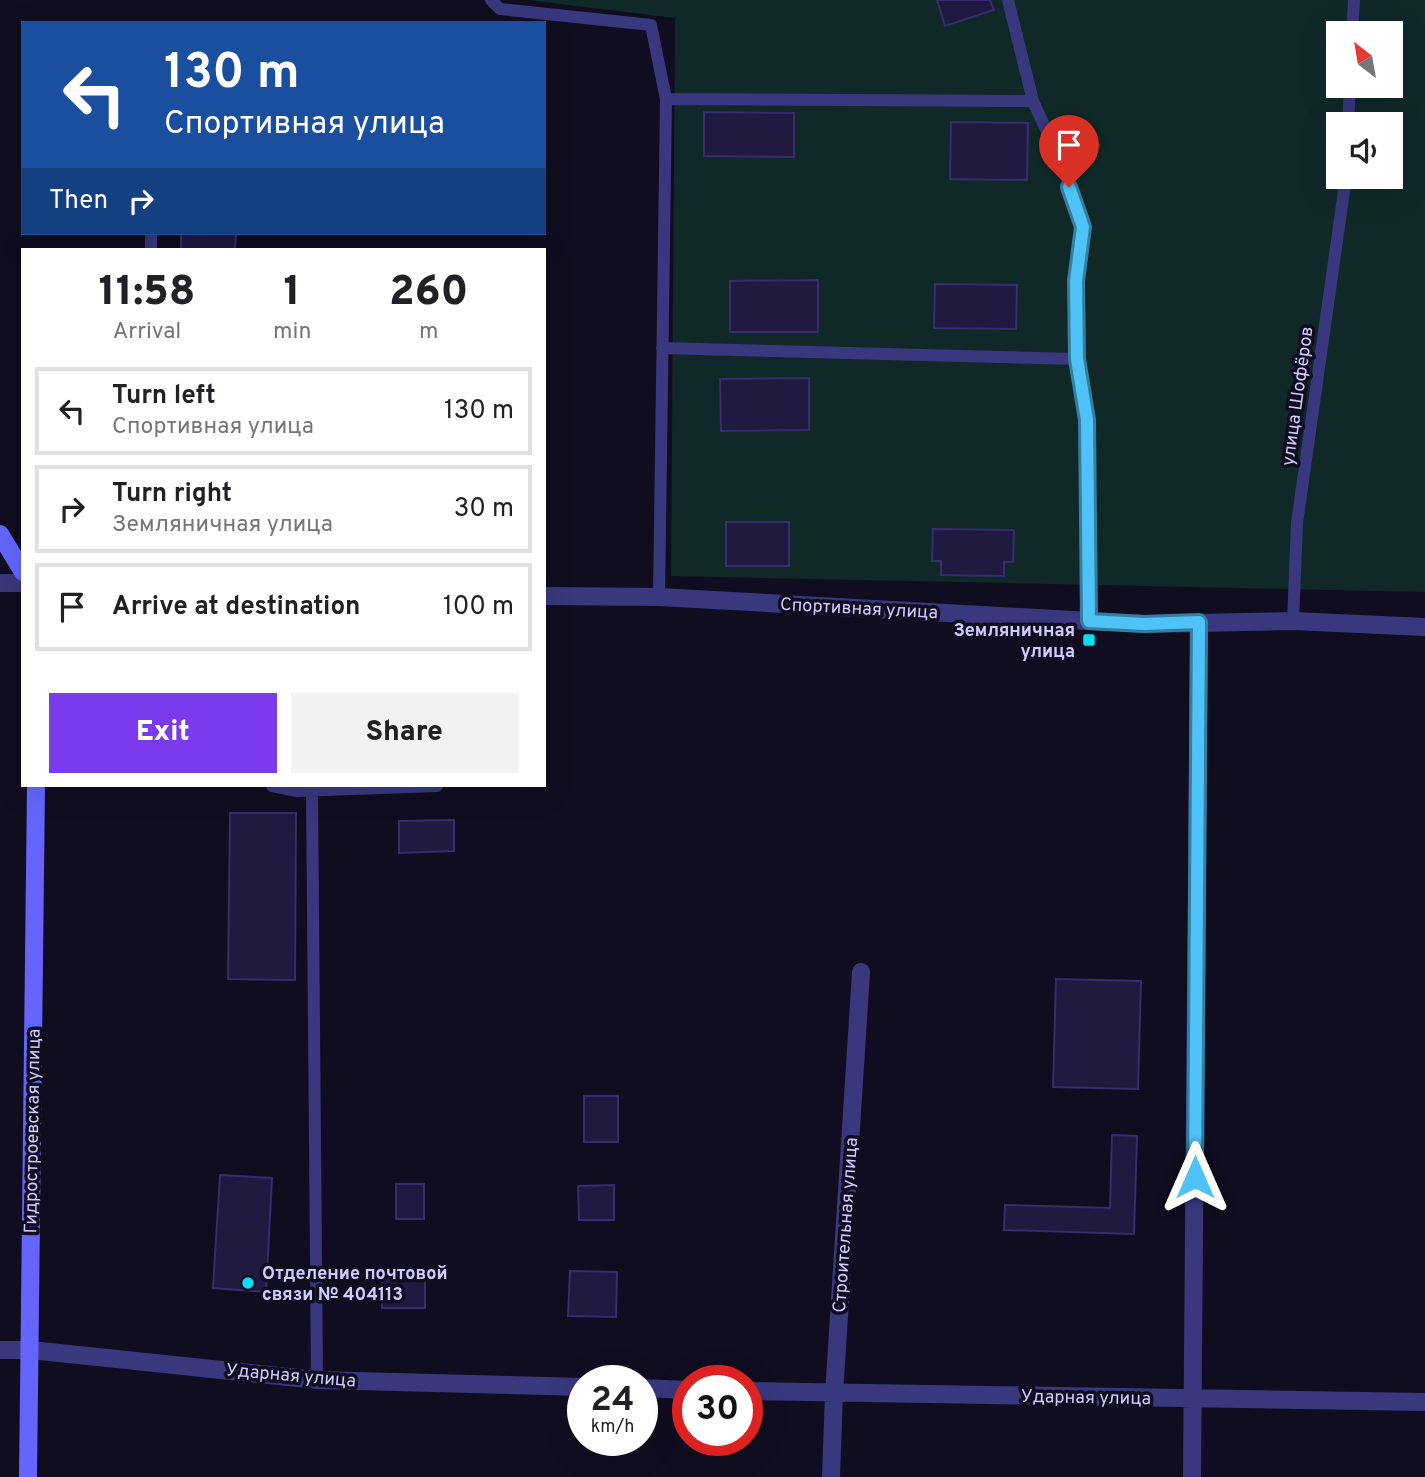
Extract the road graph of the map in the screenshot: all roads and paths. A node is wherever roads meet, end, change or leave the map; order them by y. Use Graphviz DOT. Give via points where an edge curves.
graph roads {
  1 [pos="491,0"];
  2 [pos="1008,0"];
  3 [pos="1354,0"];
  4 [pos="1353,21"];
  5 [pos="666,99"];
  6 [pos="1033,101"];
  7 [pos="1344,189"];
  8 [pos="662,348"];
  9 [pos="1077,359"];
  10 [pos="0,534"];
  11 [pos="21,569"];
  12 [pos="0,583"];
  13 [pos="21,583"];
  14 [pos="546,596"];
  15 [pos="659,597"];
  16 [pos="1089,621"];
  17 [pos="1293,621"];
  18 [pos="1199,622"];
  19 [pos="1425,627"];
  20 [pos="36,787"];
  21 [pos="277,787"];
  22 [pos="412,787"];
  23 [pos="312,791"];
  24 [pos="861,972"];
  25 [pos="0,1350"];
  26 [pos="30,1350"];
  27 [pos="317,1380"];
  28 [pos="567,1387"];
  29 [pos="763,1392"];
  30 [pos="834,1394"];
  31 [pos="1193,1399"];
  32 [pos="1425,1402"];
  33 [pos="28,1477"];
  34 [pos="831,1477"];
  35 [pos="1192,1477"];
  1 -- 5 [label="lane" via="500,9 651,25"];
  2 -- 6 [label="lane"];
  3 -- 4 [label="lane"];
  5 -- 6 [label="lane"];
  5 -- 8 [label="lane"];
  6 -- 9 [label="lane" via="1063,167 1083,227 1076,281"];
  7 -- 17 [label="lane, улица Шофёров" via="1297,523"];
  8 -- 9 [label="lane"];
  8 -- 15 [label="lane"];
  9 -- 16 [label="lane" via="1087,420"];
  10 -- 11 [label="street"];
  12 -- 13 [label="street"];
  14 -- 15 [label="street, Спортивная улица"];
  15 -- 16 [label="street, Спортивная улица"];
  16 -- 18 [label="street, Спортивная улица"];
  17 -- 18 [label="street, Спортивная улица"];
  17 -- 19 [label="street, Спортивная улица"];
  18 -- 31 [label="street"];
  20 -- 26 [label="street, Гидростроевская улица"];
  21 -- 23 [label="lane"];
  22 -- 23 [label="lane"];
  23 -- 27 [label="lane"];
  24 -- 30 [label="street, Строительная улица"];
  25 -- 26 [label="street, Ударная улица"];
  26 -- 27 [label="street, Ударная улица"];
  26 -- 33 [label="street, Гидростроевская улица"];
  27 -- 28 [label="street, Ударная улица"];
  29 -- 30 [label="street, Ударная улица"];
  30 -- 31 [label="street, Ударная улица"];
  30 -- 34 [label="street, Строительная улица"];
  31 -- 32 [label="street, Ударная улица"];
  31 -- 35 [label="street"];
}
